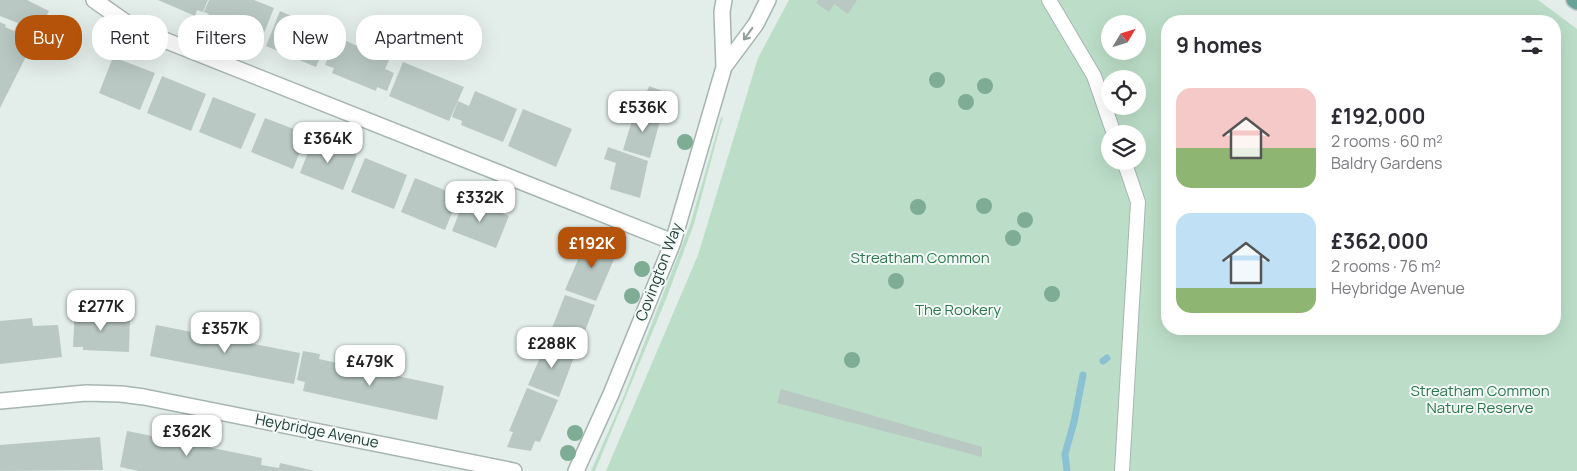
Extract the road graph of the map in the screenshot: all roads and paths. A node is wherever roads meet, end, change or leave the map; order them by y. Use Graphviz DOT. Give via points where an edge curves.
graph roads {
  1 [pos="94,0"];
  2 [pos="724,0"];
  3 [pos="768,0"];
  4 [pos="1049,0"];
  5 [pos="724,67"];
  6 [pos="1111,125"];
  7 [pos="1127,170"];
  8 [pos="673,242"];
  9 [pos="0,401"];
  10 [pos="514,471"];
  11 [pos="576,471"];
  12 [pos="1122,471"];
  1 -- 8 [label="street" via="134,28"];
  2 -- 5 [label="street, Covington Way"];
  3 -- 5 [label="street, Covington Way, one-way" via="756,24"];
  4 -- 6 [label="lane" via="1094,76"];
  5 -- 8 [label="street, Covington Way"];
  7 -- 12 [label="lane" via="1138,202"];
  8 -- 11 [label="street, Covington Way"];
  9 -- 10 [label="street, Heybridge Avenue" via="86,393 144,397"];
}
